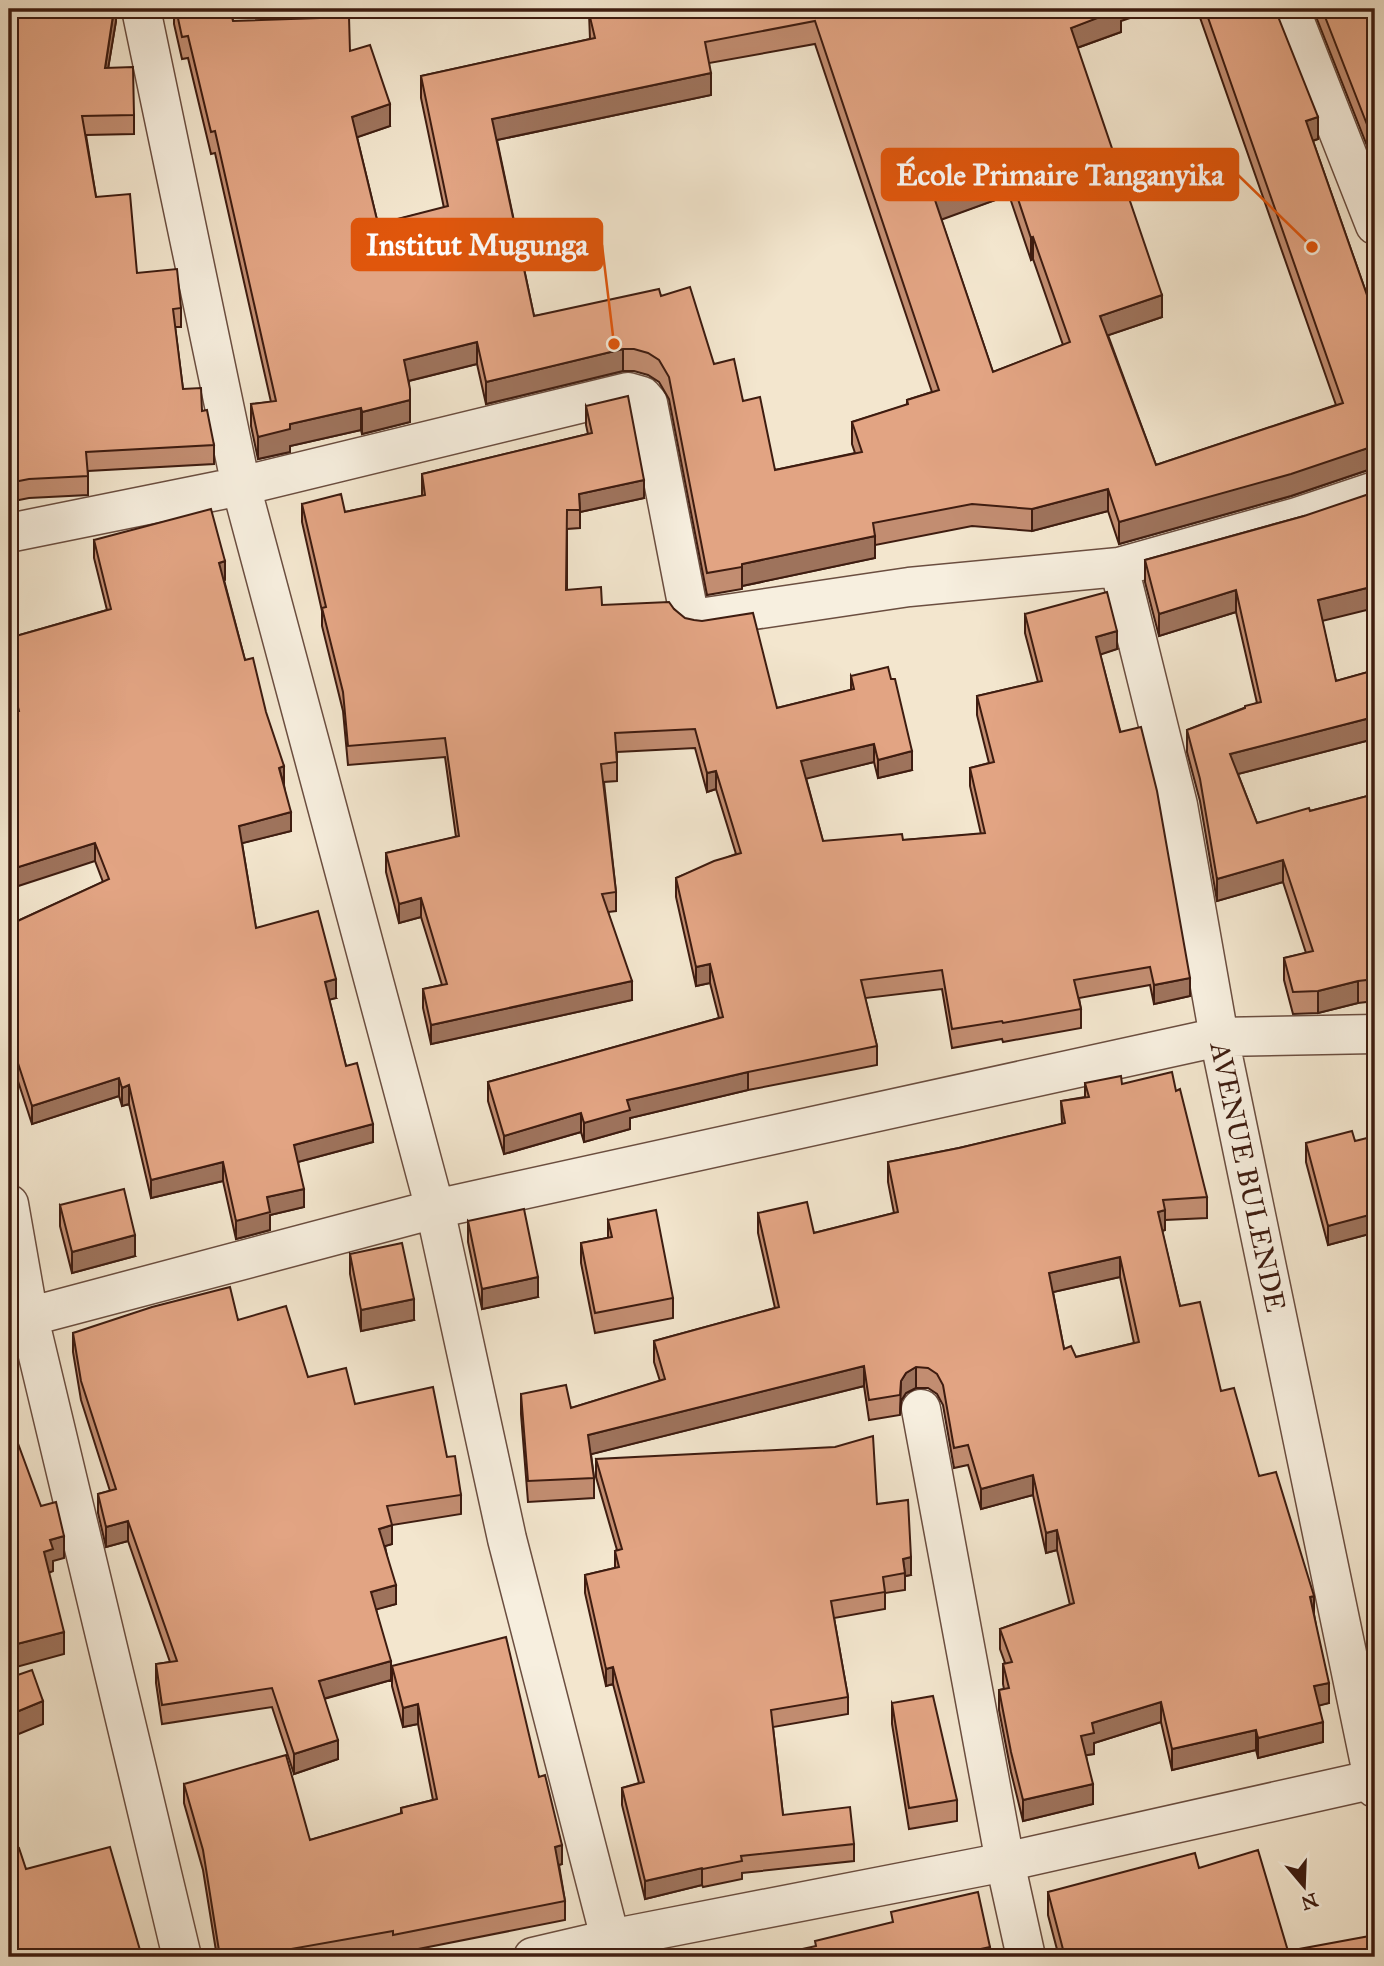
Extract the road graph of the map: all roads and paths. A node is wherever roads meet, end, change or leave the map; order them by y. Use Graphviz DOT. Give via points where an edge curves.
graph roads {
  1 [pos="141,9"];
  2 [pos="1290,9"];
  3 [pos="1375,225"];
  4 [pos="241,486"];
  5 [pos="1375,491"];
  6 [pos="9,533"];
  7 [pos="1119,567"];
  8 [pos="1375,1034"];
  9 [pos="1219,1037"];
  10 [pos="9,1204"];
  11 [pos="435,1209"];
  12 [pos="19,1320"];
  13 [pos="921,1409"];
  14 [pos="1375,1782"];
  15 [pos="1005,1862"];
  16 [pos="612,1948"];
  17 [pos="182,1957"];
  18 [pos="534,1957"];
  19 [pos="1026,1957"];
  1 -- 4 [label="street"];
  2 -- 3 [label="street"];
  4 -- 6 [label="street"];
  4 -- 7 [label="street" via="628,392 648,403 692,616 909,587"];
  4 -- 11 [label="street"];
  5 -- 7 [label="street"];
  7 -- 9 [label="street, AVENUE BULENDE" via="1178,805"];
  8 -- 9 [label="street"];
  9 -- 11 [label="street"];
  9 -- 14 [label="street, AVENUE BULENDE"];
  10 -- 12 [label="street"];
  11 -- 12 [label="street"];
  11 -- 16 [label="street" via="507,1539"];
  12 -- 17 [label="street"];
  13 -- 15 [label="street"];
  14 -- 15 [label="street"];
  15 -- 16 [label="street"];
  15 -- 19 [label="street"];
  16 -- 18 [label="street"];
}
